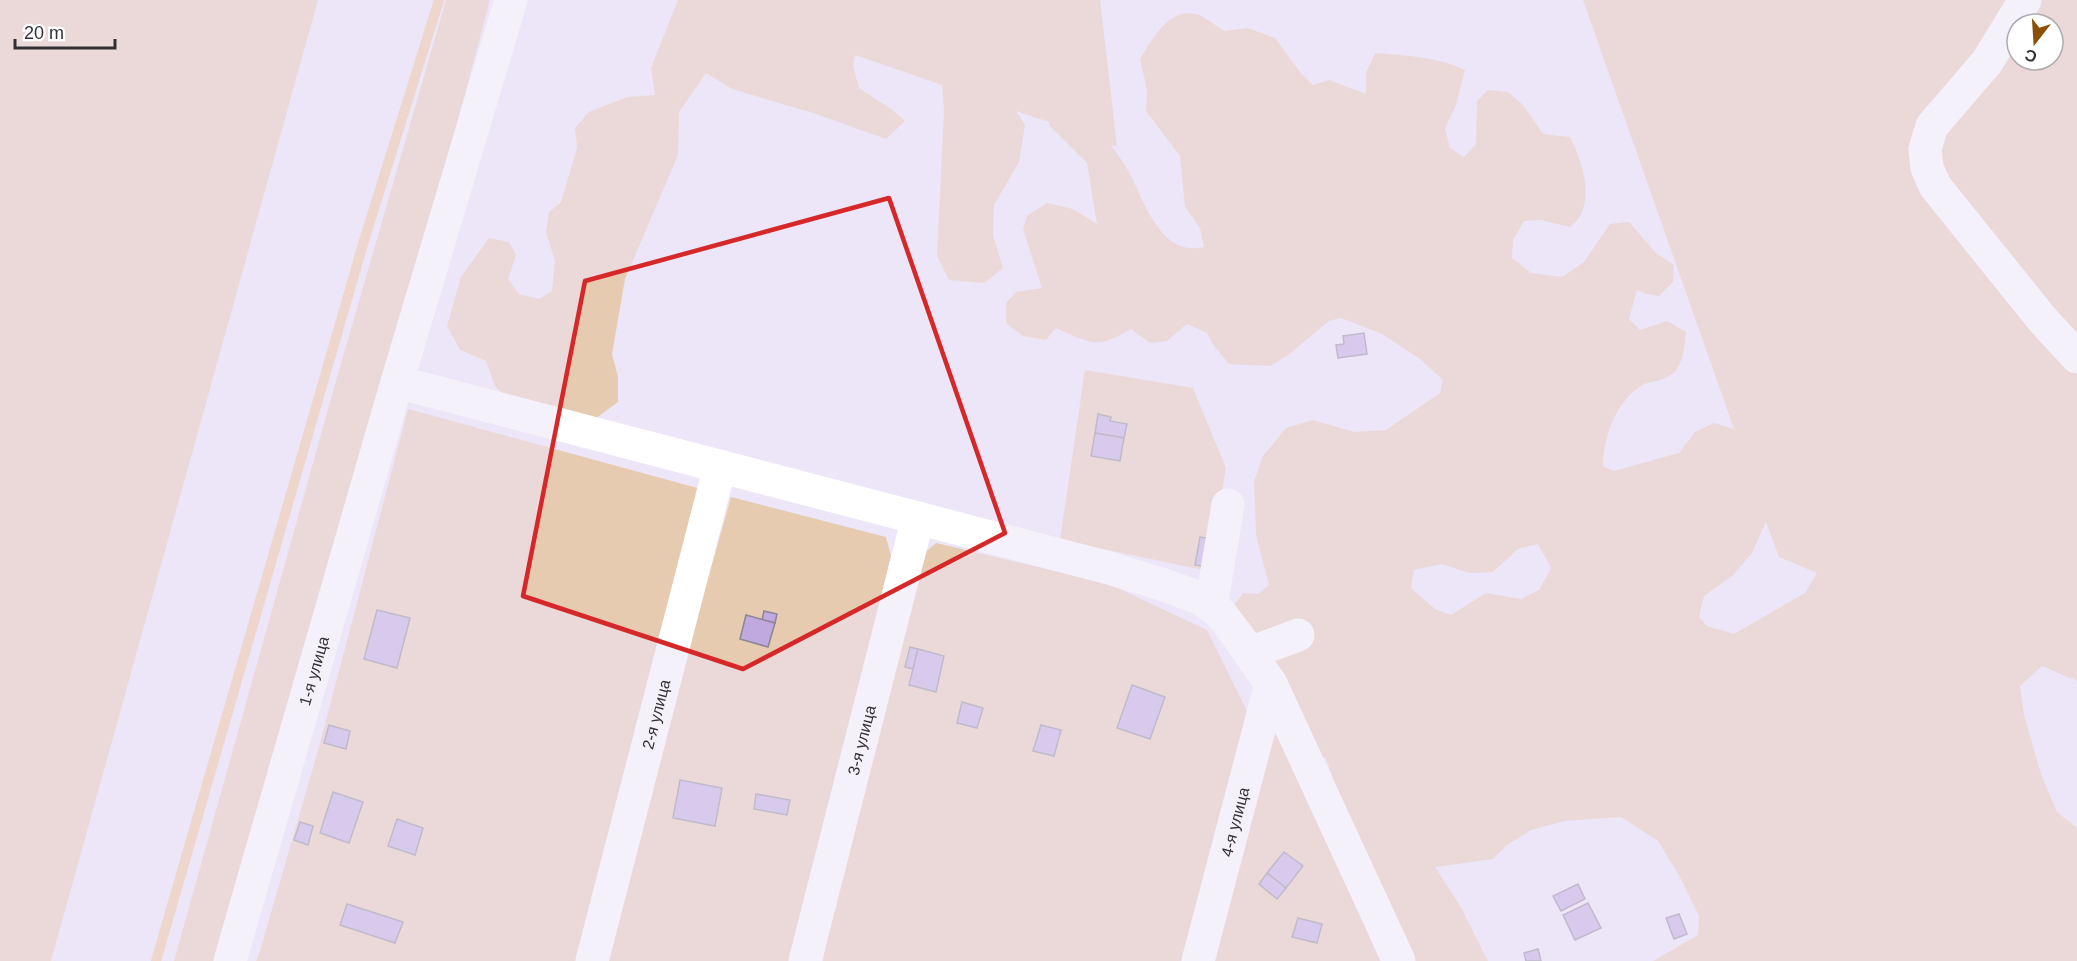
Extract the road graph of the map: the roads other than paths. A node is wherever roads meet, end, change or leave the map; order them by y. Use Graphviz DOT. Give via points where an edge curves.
graph roads {
  1 [pos="511,0"];
  2 [pos="2025,0"];
  3 [pos="2077,357"];
  4 [pos="397,382"];
  5 [pos="720,466"];
  6 [pos="1228,505"];
  7 [pos="918,518"];
  8 [pos="1211,606"];
  9 [pos="1298,635"];
  10 [pos="1250,653"];
  11 [pos="1271,684"];
  12 [pos="230,961"];
  13 [pos="592,961"];
  14 [pos="806,961"];
  15 [pos="1198,961"];
  16 [pos="1399,961"];
  1 -- 4 [label="street, 1-я улица"];
  2 -- 3 [label="street" via="1987,62 1932,126 1926,159 1935,186"];
  4 -- 5 [label="street"];
  4 -- 12 [label="street, 1-я улица"];
  5 -- 7 [label="street"];
  5 -- 13 [label="street, 2-я улица"];
  6 -- 8 [label="street"];
  7 -- 8 [label="street" via="1164,585"];
  7 -- 14 [label="street, 3-я улица"];
  8 -- 10 [label="street"];
  9 -- 10 [label="street"];
  10 -- 11 [label="street"];
  11 -- 15 [label="street, 4-я улица"];
  11 -- 16 [label="street"];
}
